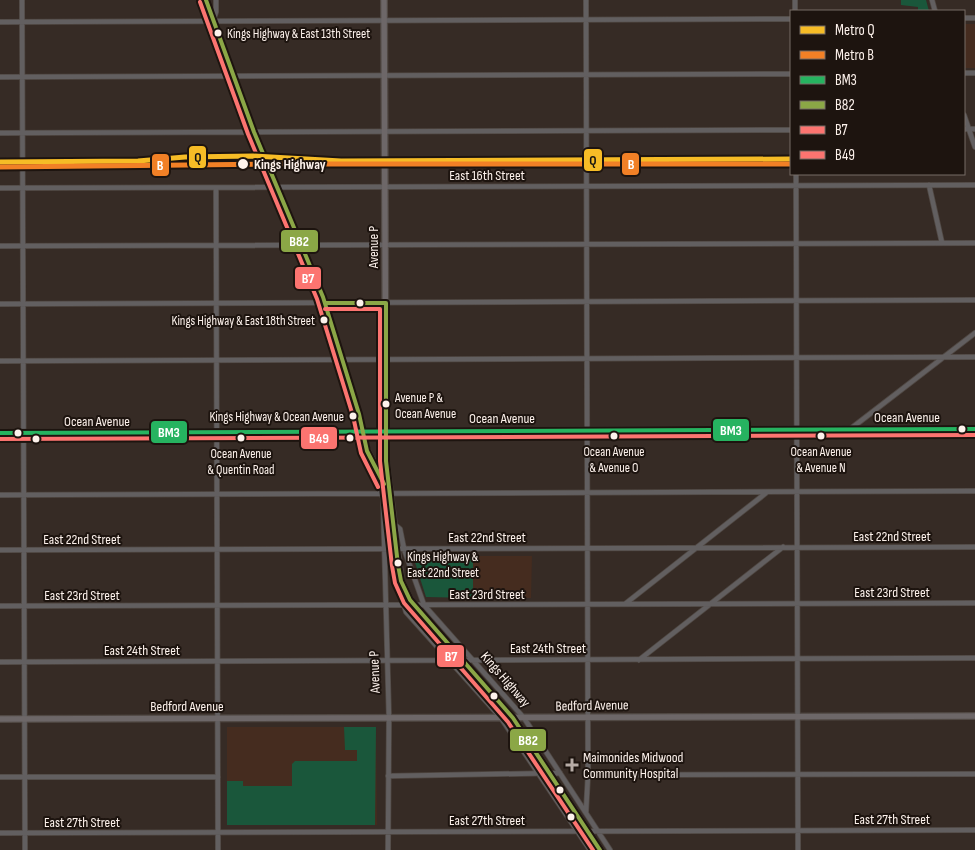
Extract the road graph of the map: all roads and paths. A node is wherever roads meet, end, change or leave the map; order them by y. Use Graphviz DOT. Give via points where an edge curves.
graph roads {
  1 [pos="22,0"];
  2 [pos="206,0"];
  3 [pos="216,0"];
  4 [pos="384,0"];
  5 [pos="586,0"];
  6 [pos="790,19"];
  7 [pos="384,20"];
  8 [pos="586,20"];
  9 [pos="22,21"];
  10 [pos="213,21"];
  11 [pos="0,22"];
  12 [pos="790,74"];
  13 [pos="586,75"];
  14 [pos="234,76"];
  15 [pos="384,76"];
  16 [pos="0,77"];
  17 [pos="22,77"];
  18 [pos="966,129"];
  19 [pos="975,129"];
  20 [pos="790,130"];
  21 [pos="586,131"];
  22 [pos="254,132"];
  23 [pos="385,132"];
  24 [pos="0,133"];
  25 [pos="22,133"];
  26 [pos="975,147"];
  27 [pos="796,175"];
  28 [pos="929,185"];
  29 [pos="975,185"];
  30 [pos="586,186"];
  31 [pos="796,186"];
  32 [pos="385,187"];
  33 [pos="0,188"];
  34 [pos="22,188"];
  35 [pos="216,188"];
  36 [pos="276,188"];
  37 [pos="975,242"];
  38 [pos="796,243"];
  39 [pos="942,243"];
  40 [pos="586,244"];
  41 [pos="301,245"];
  42 [pos="385,245"];
  43 [pos="0,246"];
  44 [pos="23,246"];
  45 [pos="216,246"];
  46 [pos="975,300"];
  47 [pos="796,301"];
  48 [pos="587,302"];
  49 [pos="217,303"];
  50 [pos="325,303"];
  51 [pos="386,303"];
  52 [pos="0,304"];
  53 [pos="23,304"];
  54 [pos="975,333"];
  55 [pos="943,357"];
  56 [pos="975,357"];
  57 [pos="587,358"];
  58 [pos="796,358"];
  59 [pos="342,359"];
  60 [pos="386,359"];
  61 [pos="217,360"];
  62 [pos="0,361"];
  63 [pos="23,361"];
  64 [pos="975,429"];
  65 [pos="587,430"];
  66 [pos="797,430"];
  67 [pos="849,430"];
  68 [pos="362,431"];
  69 [pos="386,431"];
  70 [pos="217,432"];
  71 [pos="0,433"];
  72 [pos="24,433"];
  73 [pos="368,451"];
  74 [pos="975,491"];
  75 [pos="767,492"];
  76 [pos="796,492"];
  77 [pos="381,493"];
  78 [pos="390,493"];
  79 [pos="587,493"];
  80 [pos="217,494"];
  81 [pos="0,495"];
  82 [pos="24,495"];
  83 [pos="394,524"];
  84 [pos="783,547"];
  85 [pos="975,547"];
  86 [pos="588,548"];
  87 [pos="696,548"];
  88 [pos="797,548"];
  89 [pos="383,549"];
  90 [pos="396,549"];
  91 [pos="404,549"];
  92 [pos="0,550"];
  93 [pos="24,550"];
  94 [pos="218,550"];
  95 [pos="711,603"];
  96 [pos="797,603"];
  97 [pos="975,603"];
  98 [pos="588,604"];
  99 [pos="624,604"];
  100 [pos="384,605"];
  101 [pos="404,605"];
  102 [pos="414,605"];
  103 [pos="424,605"];
  104 [pos="0,606"];
  105 [pos="24,606"];
  106 [pos="218,606"];
  107 [pos="975,658"];
  108 [pos="797,659"];
  109 [pos="387,660"];
  110 [pos="449,660"];
  111 [pos="461,660"];
  112 [pos="472,660"];
  113 [pos="588,660"];
  114 [pos="639,660"];
  115 [pos="24,661"];
  116 [pos="218,661"];
  117 [pos="0,662"];
  118 [pos="797,716"];
  119 [pos="975,716"];
  120 [pos="588,717"];
  121 [pos="389,718"];
  122 [pos="501,718"];
  123 [pos="513,718"];
  124 [pos="524,718"];
  125 [pos="0,719"];
  126 [pos="24,719"];
  127 [pos="218,719"];
  128 [pos="560,773"];
  129 [pos="550,774"];
  130 [pos="798,774"];
  131 [pos="975,774"];
  132 [pos="539,775"];
  133 [pos="588,775"];
  134 [pos="218,776"];
  135 [pos="388,776"];
  136 [pos="0,777"];
  137 [pos="25,777"];
  138 [pos="586,812"];
  139 [pos="798,830"];
  140 [pos="975,830"];
  141 [pos="577,831"];
  142 [pos="588,831"];
  143 [pos="598,831"];
  144 [pos="218,832"];
  145 [pos="388,832"];
  146 [pos="0,833"];
  147 [pos="25,833"];
  148 [pos="25,850"];
  149 [pos="218,850"];
  150 [pos="388,850"];
  151 [pos="590,850"];
  152 [pos="600,850"];
  153 [pos="610,850"];
  154 [pos="798,850"];
  1 -- 9 [label="street"];
  2 -- 10 [label="street"];
  3 -- 10 [label="street"];
  4 -- 7 [label="main road, Avenue P"];
  5 -- 8 [label="street"];
  6 -- 8 [label="street"];
  7 -- 8 [label="street"];
  7 -- 10 [label="street"];
  7 -- 15 [label="main road, Avenue P"];
  8 -- 13 [label="street"];
  9 -- 10 [label="street"];
  9 -- 11 [label="street"];
  9 -- 17 [label="street"];
  10 -- 14 [label="street"];
  12 -- 13 [label="street"];
  13 -- 15 [label="street"];
  13 -- 21 [label="street"];
  14 -- 15 [label="street"];
  14 -- 17 [label="street"];
  14 -- 22 [label="street"];
  15 -- 23 [label="main road, Avenue P"];
  16 -- 17 [label="street"];
  17 -- 25 [label="street"];
  18 -- 19 [label="street"];
  18 -- 26 [label="street"];
  20 -- 21 [label="street"];
  21 -- 23 [label="street"];
  21 -- 30 [label="street"];
  22 -- 23 [label="street"];
  22 -- 25 [label="street"];
  22 -- 36 [label="street"];
  23 -- 32 [label="main road, Avenue P"];
  24 -- 25 [label="street"];
  25 -- 34 [label="street"];
  27 -- 31 [label="street"];
  28 -- 29 [label="street, East 16th Street"];
  28 -- 31 [label="street, East 16th Street"];
  28 -- 39 [label="street"];
  30 -- 31 [label="street, East 16th Street"];
  30 -- 32 [label="street, East 16th Street"];
  30 -- 40 [label="street"];
  31 -- 38 [label="street"];
  32 -- 36 [label="street, East 16th Street"];
  32 -- 42 [label="main road, Avenue P"];
  33 -- 34 [label="street, East 16th Street"];
  34 -- 35 [label="street, East 16th Street"];
  34 -- 44 [label="street"];
  35 -- 36 [label="street, East 16th Street"];
  35 -- 45 [label="street"];
  36 -- 41 [label="street"];
  37 -- 39 [label="street"];
  38 -- 39 [label="street"];
  38 -- 40 [label="street"];
  38 -- 47 [label="street"];
  40 -- 42 [label="street"];
  40 -- 48 [label="street"];
  41 -- 42 [label="street"];
  41 -- 45 [label="street"];
  41 -- 50 [label="street"];
  42 -- 51 [label="main road, Avenue P"];
  43 -- 44 [label="street"];
  44 -- 45 [label="street"];
  44 -- 53 [label="street"];
  45 -- 49 [label="street"];
  46 -- 47 [label="street"];
  47 -- 48 [label="street"];
  47 -- 58 [label="street"];
  48 -- 51 [label="street"];
  48 -- 57 [label="street"];
  49 -- 50 [label="street"];
  49 -- 53 [label="street"];
  49 -- 61 [label="street"];
  50 -- 51 [label="street"];
  50 -- 59 [label="street"];
  51 -- 60 [label="main road, Avenue P"];
  52 -- 53 [label="street"];
  53 -- 63 [label="street"];
  54 -- 55 [label="street"];
  55 -- 56 [label="street"];
  55 -- 58 [label="street"];
  55 -- 67 [label="street"];
  57 -- 58 [label="street"];
  57 -- 60 [label="street"];
  57 -- 65 [label="street"];
  58 -- 66 [label="street"];
  59 -- 60 [label="street"];
  59 -- 61 [label="street"];
  59 -- 68 [label="street"];
  60 -- 69 [label="main road, Avenue P"];
  61 -- 63 [label="street"];
  61 -- 70 [label="street"];
  62 -- 63 [label="street"];
  63 -- 72 [label="street"];
  64 -- 67 [label="main road, Ocean Avenue"];
  65 -- 66 [label="main road, Ocean Avenue"];
  65 -- 69 [label="main road, Ocean Avenue"];
  65 -- 79 [label="street"];
  66 -- 67 [label="main road, Ocean Avenue"];
  66 -- 76 [label="street"];
  68 -- 69 [label="main road, Ocean Avenue"];
  68 -- 70 [label="main road, Ocean Avenue"];
  68 -- 73 [label="street"];
  69 -- 78 [label="main road, Avenue P"];
  70 -- 72 [label="main road, Ocean Avenue"];
  70 -- 80 [label="street"];
  71 -- 72 [label="main road, Ocean Avenue"];
  72 -- 82 [label="street"];
  73 -- 77 [label="street"];
  73 -- 78 [label="main road"];
  74 -- 76 [label="street"];
  75 -- 76 [label="street"];
  75 -- 79 [label="street"];
  75 -- 87 [label="street"];
  76 -- 88 [label="street"];
  77 -- 78 [label="street"];
  77 -- 80 [label="street"];
  77 -- 89 [label="street, Avenue P"];
  78 -- 79 [label="street"];
  78 -- 83 [label="main road, Kings Highway"];
  79 -- 86 [label="street"];
  80 -- 82 [label="street"];
  80 -- 94 [label="street"];
  81 -- 82 [label="street"];
  82 -- 93 [label="street"];
  83 -- 90 [label="main road, Kings Highway"];
  83 -- 91 [label="street, Kings Highway" via="400,529"];
  84 -- 87 [label="street, East 22nd Street"];
  84 -- 88 [label="street, East 22nd Street"];
  84 -- 95 [label="street"];
  85 -- 88 [label="street, East 22nd Street"];
  86 -- 87 [label="street, East 22nd Street"];
  86 -- 91 [label="street, East 22nd Street"];
  86 -- 98 [label="street"];
  87 -- 99 [label="street"];
  88 -- 96 [label="street"];
  89 -- 90 [label="street, East 22nd Street"];
  89 -- 94 [label="street, East 22nd Street"];
  89 -- 100 [label="street, Avenue P"];
  90 -- 91 [label="street, East 22nd Street"];
  90 -- 102 [label="main road, Kings Highway" via="401,581"];
  91 -- 103 [label="street, Kings Highway"];
  92 -- 93 [label="street, East 22nd Street"];
  93 -- 94 [label="street, East 22nd Street"];
  93 -- 105 [label="street"];
  94 -- 106 [label="street"];
  95 -- 96 [label="street, East 23rd Street"];
  95 -- 99 [label="street, East 23rd Street"];
  95 -- 114 [label="street"];
  96 -- 97 [label="street, East 23rd Street"];
  96 -- 108 [label="street"];
  98 -- 99 [label="street, East 23rd Street"];
  98 -- 103 [label="street, East 23rd Street"];
  98 -- 113 [label="street"];
  100 -- 101 [label="street, East 23rd Street"];
  100 -- 106 [label="street, East 23rd Street"];
  100 -- 109 [label="street, Avenue P"];
  101 -- 102 [label="street, East 23rd Street"];
  101 -- 110 [label="street" via="406,612"];
  102 -- 103 [label="street, East 23rd Street"];
  102 -- 111 [label="main road, Kings Highway"];
  103 -- 112 [label="street, Kings Highway"];
  104 -- 105 [label="street, East 23rd Street"];
  105 -- 106 [label="street, East 23rd Street"];
  105 -- 115 [label="street"];
  106 -- 116 [label="street"];
  107 -- 108 [label="street, East 24th Street"];
  108 -- 114 [label="street, East 24th Street"];
  108 -- 118 [label="street"];
  109 -- 110 [label="street, East 24th Street"];
  109 -- 116 [label="street, East 24th Street"];
  109 -- 121 [label="street, Avenue P"];
  110 -- 111 [label="street, East 24th Street"];
  110 -- 122 [label="street"];
  111 -- 112 [label="street, East 24th Street"];
  111 -- 123 [label="main road, Kings Highway"];
  112 -- 113 [label="street, East 24th Street"];
  112 -- 124 [label="street, Kings Highway"];
  113 -- 114 [label="street, East 24th Street"];
  113 -- 120 [label="street"];
  115 -- 116 [label="street, East 24th Street"];
  115 -- 117 [label="street, East 24th Street"];
  115 -- 126 [label="street"];
  116 -- 127 [label="street"];
  118 -- 119 [label="main road, Bedford Avenue"];
  118 -- 120 [label="main road, Bedford Avenue"];
  118 -- 130 [label="street"];
  120 -- 124 [label="main road, Bedford Avenue"];
  120 -- 133 [label="street"];
  121 -- 122 [label="main road, Bedford Avenue"];
  121 -- 127 [label="main road, Bedford Avenue"];
  121 -- 135 [label="street, Avenue P"];
  122 -- 123 [label="main road, Bedford Avenue"];
  122 -- 132 [label="street"];
  123 -- 124 [label="main road, Bedford Avenue"];
  123 -- 129 [label="main road, Kings Highway"];
  124 -- 128 [label="street, Kings Highway"];
  125 -- 126 [label="main road, Bedford Avenue"];
  126 -- 127 [label="main road, Bedford Avenue"];
  126 -- 137 [label="street"];
  127 -- 134 [label="street"];
  128 -- 129 [label="street"];
  128 -- 138 [label="street, Kings Highway"];
  129 -- 132 [label="street"];
  129 -- 142 [label="main road, Kings Highway"];
  130 -- 131 [label="street"];
  130 -- 133 [label="street"];
  130 -- 139 [label="street"];
  132 -- 135 [label="street"];
  132 -- 141 [label="street"];
  133 -- 138 [label="street"];
  134 -- 137 [label="street"];
  134 -- 144 [label="street"];
  135 -- 145 [label="street, Avenue P"];
  136 -- 137 [label="street"];
  137 -- 147 [label="street"];
  138 -- 143 [label="street, Kings Highway"];
  139 -- 140 [label="street, East 27th Street"];
  139 -- 143 [label="street, East 27th Street"];
  139 -- 154 [label="street"];
  141 -- 142 [label="street, East 27th Street"];
  141 -- 145 [label="street, East 27th Street"];
  141 -- 151 [label="street"];
  142 -- 143 [label="street, East 27th Street"];
  142 -- 152 [label="main road, Kings Highway"];
  143 -- 153 [label="street, Kings Highway"];
  144 -- 145 [label="street, East 27th Street"];
  144 -- 147 [label="street, East 27th Street"];
  144 -- 149 [label="street"];
  145 -- 150 [label="street, Avenue P"];
  146 -- 147 [label="street, East 27th Street"];
  147 -- 148 [label="street"];
}
